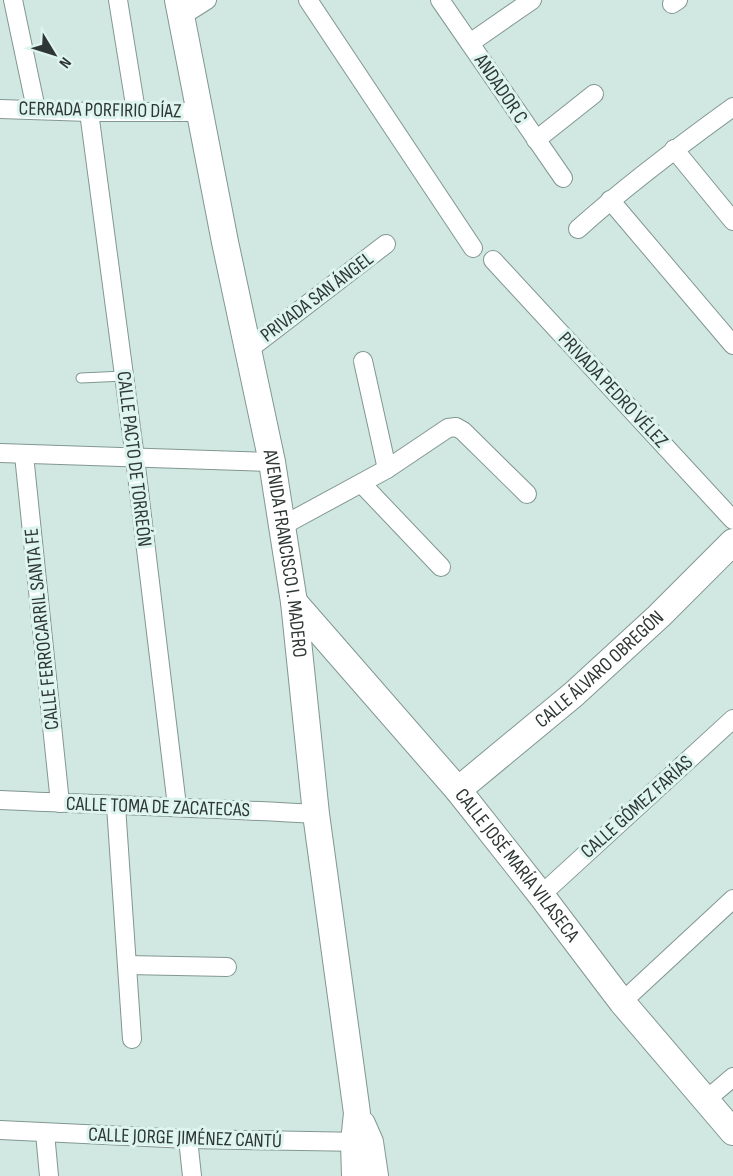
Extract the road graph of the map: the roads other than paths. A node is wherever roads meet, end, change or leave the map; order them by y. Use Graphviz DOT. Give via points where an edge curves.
graph roads {
  1 [pos="13,0"];
  2 [pos="118,0"];
  3 [pos="207,0"];
  4 [pos="308,0"];
  5 [pos="532,0"];
  6 [pos="446,2"];
  7 [pos="179,8"];
  8 [pos="470,43"];
  9 [pos="594,94"];
  10 [pos="733,107"];
  11 [pos="0,109"];
  12 [pos="36,109"];
  13 [pos="136,111"];
  14 [pos="89,112"];
  15 [pos="200,112"];
  16 [pos="536,140"];
  17 [pos="674,149"];
  18 [pos="563,178"];
  19 [pos="610,200"];
  20 [pos="733,221"];
  21 [pos="578,230"];
  22 [pos="386,244"];
  23 [pos="472,248"];
  24 [pos="493,260"];
  25 [pos="733,345"];
  26 [pos="248,350"];
  27 [pos="363,360"];
  28 [pos="124,376"];
  29 [pos="81,378"];
  30 [pos="0,453"];
  31 [pos="24,455"];
  32 [pos="135,458"];
  33 [pos="272,462"];
  34 [pos="387,470"];
  35 [pos="362,484"];
  36 [pos="527,494"];
  37 [pos="733,520"];
  38 [pos="282,526"];
  39 [pos="733,542"];
  40 [pos="441,567"];
  41 [pos="294,602"];
  42 [pos="733,719"];
  43 [pos="458,790"];
  44 [pos="0,800"];
  45 [pos="60,803"];
  46 [pos="116,806"];
  47 [pos="177,806"];
  48 [pos="316,814"];
  49 [pos="541,895"];
  50 [pos="733,899"];
  51 [pos="127,965"];
  52 [pos="227,967"];
  53 [pos="622,1002"];
  54 [pos="132,1039"];
  55 [pos="733,1077"];
  56 [pos="706,1100"];
  57 [pos="0,1130"];
  58 [pos="733,1132"];
  59 [pos="45,1133"];
  60 [pos="188,1139"];
  61 [pos="362,1142"];
  62 [pos="49,1176"];
  63 [pos="192,1176"];
  64 [pos="356,1176"];
  65 [pos="375,1176"];
  1 -- 12 [label="street"];
  2 -- 13 [label="street"];
  3 -- 7 [label="street"];
  4 -- 23 [label="street"];
  5 -- 8 [label="street"];
  6 -- 8 [label="street, ANDADOR C"];
  7 -- 15 [label="main road, AVENIDA FRANCISCO I. MADERO"];
  8 -- 16 [label="street, ANDADOR C"];
  9 -- 16 [label="street"];
  10 -- 17 [label="street"];
  11 -- 12 [label="street, CERRADA PORFIRIO DÍAZ"];
  12 -- 14 [label="street, CERRADA PORFIRIO DÍAZ"];
  13 -- 14 [label="street, CERRADA PORFIRIO DÍAZ"];
  13 -- 15 [label="street, CERRADA PORFIRIO DÍAZ"];
  14 -- 28 [label="street, CALLE PACTO DE TORREÓN"];
  15 -- 26 [label="main road, AVENIDA FRANCISCO I. MADERO"];
  16 -- 18 [label="street, ANDADOR C"];
  17 -- 19 [label="street"];
  17 -- 20 [label="street"];
  19 -- 21 [label="street"];
  19 -- 25 [label="street"];
  22 -- 26 [label="street, PRIVADA SAN ÁNGEL"];
  24 -- 37 [label="street, PRIVADA PEDRO VÉLEZ"];
  26 -- 33 [label="main road, AVENIDA FRANCISCO I. MADERO"];
  27 -- 34 [label="street"];
  28 -- 29 [label="lane"];
  28 -- 32 [label="street, CALLE PACTO DE TORREÓN"];
  30 -- 31 [label="street"];
  31 -- 32 [label="street"];
  31 -- 45 [label="street, CALLE FERROCARRIL SANTA FE"];
  32 -- 33 [label="street"];
  32 -- 47 [label="street, CALLE PACTO DE TORREÓN"];
  33 -- 38 [label="main road, AVENIDA FRANCISCO I. MADERO"];
  34 -- 35 [label="street"];
  34 -- 36 [label="street" via="447,428 456,427"];
  35 -- 38 [label="street"];
  35 -- 40 [label="street"];
  38 -- 41 [label="main road, AVENIDA FRANCISCO I. MADERO"];
  39 -- 43 [label="main road, CALLE ÁLVARO OBREGÓN" via="574,694"];
  41 -- 43 [label="main road, CALLE JOSÉ MARÍA VILASECA"];
  41 -- 48 [label="main road, AVENIDA FRANCISCO I. MADERO"];
  42 -- 49 [label="street, CALLE GÓMEZ FARÍAS"];
  43 -- 49 [label="main road, CALLE JOSÉ MARÍA VILASECA"];
  44 -- 45 [label="street, CALLE TOMA DE ZACATECAS"];
  45 -- 46 [label="street, CALLE TOMA DE ZACATECAS"];
  46 -- 47 [label="street, CALLE TOMA DE ZACATECAS"];
  46 -- 51 [label="street"];
  47 -- 48 [label="street, CALLE TOMA DE ZACATECAS"];
  48 -- 61 [label="main road, AVENIDA FRANCISCO I. MADERO"];
  49 -- 53 [label="main road, CALLE JOSÉ MARÍA VILASECA"];
  50 -- 53 [label="street"];
  51 -- 52 [label="street"];
  51 -- 54 [label="street"];
  53 -- 56 [label="main road, CALLE JOSÉ MARÍA VILASECA"];
  55 -- 56 [label="street"];
  56 -- 58 [label="main road, CALLE JOSÉ MARÍA VILASECA"];
  57 -- 59 [label="street, CALLE JORGE JIMÉNEZ CANTÚ"];
  59 -- 60 [label="street, CALLE JORGE JIMÉNEZ CANTÚ"];
  59 -- 62 [label="street"];
  60 -- 61 [label="street, CALLE JORGE JIMÉNEZ CANTÚ"];
  60 -- 63 [label="street"];
  61 -- 64 [label="main road, AVENIDA FRANCISCO I. MADERO"];
  61 -- 65 [label="main road, AVENIDA FRANCISCO I. MADERO"];
}
